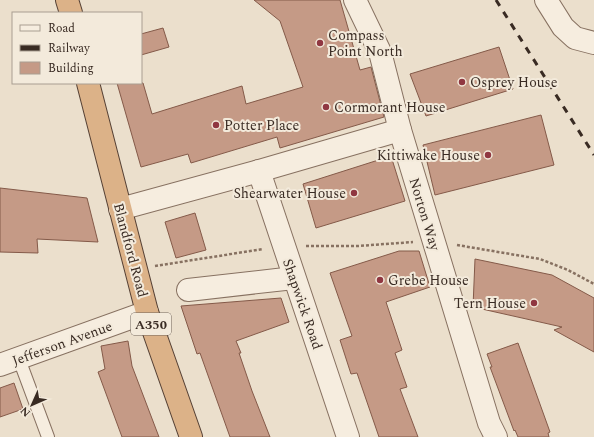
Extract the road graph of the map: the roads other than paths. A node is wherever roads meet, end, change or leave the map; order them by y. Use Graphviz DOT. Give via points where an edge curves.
graph roads {
  1 [pos="67,0"];
  2 [pos="355,0"];
  3 [pos="546,0"];
  4 [pos="71,12"];
  5 [pos="594,43"];
  6 [pos="88,84"];
  7 [pos="400,130"];
  8 [pos="259,172"];
  9 [pos="120,209"];
  10 [pos="294,278"];
  11 [pos="188,290"];
  12 [pos="147,312"];
  13 [pos="10,362"];
  14 [pos="48,437"];
  15 [pos="190,437"];
  16 [pos="348,437"];
  17 [pos="496,437"];
  1 -- 4 [label="highway"];
  2 -- 7 [label="street, Norton Way" via="380,52"];
  3 -- 5 [label="street" via="563,27 575,38"];
  6 -- 9 [label="highway, Blandford Road / A350"];
  7 -- 8 [label="street"];
  7 -- 17 [label="street, Norton Way" via="489,423"];
  8 -- 9 [label="street"];
  8 -- 10 [label="street, Shapwick Road"];
  9 -- 12 [label="highway, Blandford Road / A350"];
  10 -- 11 [label="street"];
  10 -- 16 [label="street, Shapwick Road"];
  12 -- 13 [label="street, Jefferson Avenue"];
  12 -- 15 [label="highway, Blandford Road / A350"];
  13 -- 14 [label="lane"];
}
